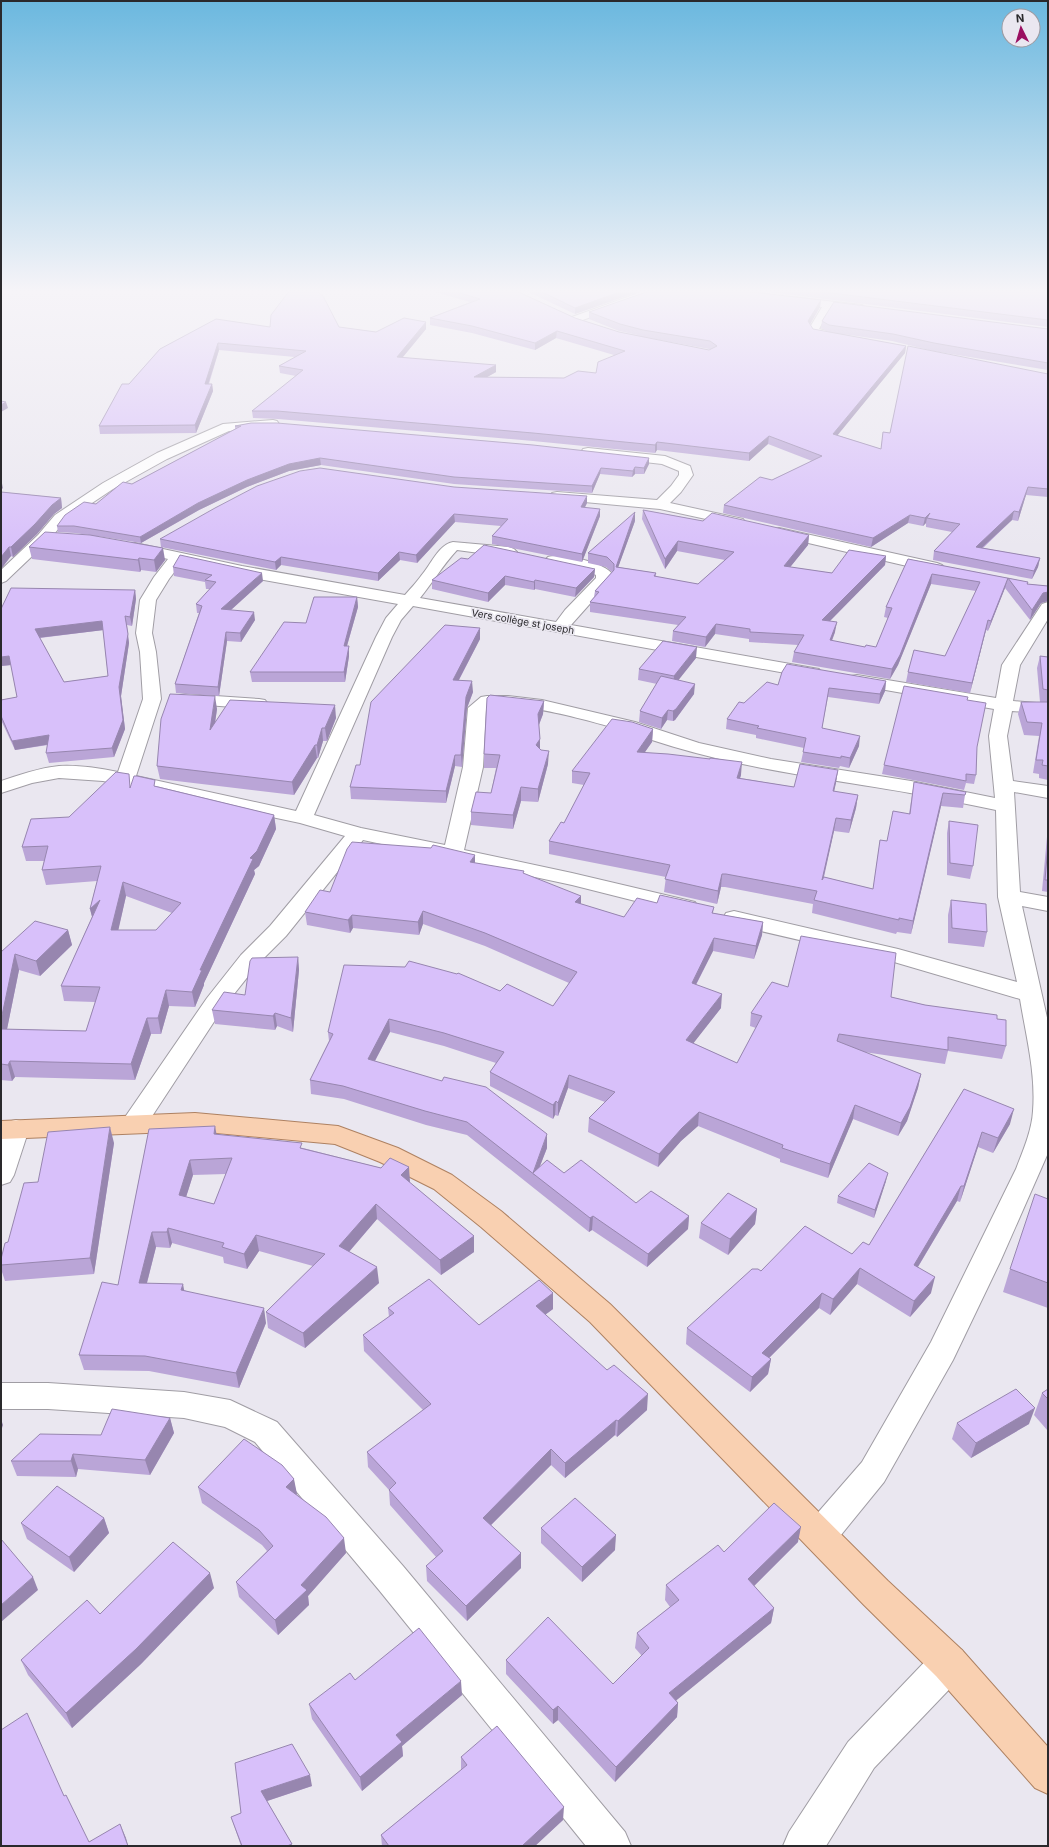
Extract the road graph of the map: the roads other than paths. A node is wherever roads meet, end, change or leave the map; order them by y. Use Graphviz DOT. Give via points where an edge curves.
graph roads {
  1 [pos="286,425"];
  2 [pos="577,450"];
  3 [pos="547,496"];
  4 [pos="660,505"];
  5 [pos="750,525"];
  6 [pos="765,528"];
  7 [pos="43,538"];
  8 [pos="67,538"];
  9 [pos="164,538"];
  10 [pos="122,544"];
  11 [pos="144,549"];
  12 [pos="177,558"];
  13 [pos="954,571"];
  14 [pos="1,578"];
  15 [pos="408,601"];
  16 [pos="1048,607"];
  17 [pos="560,628"];
  18 [pos="152,699"];
  19 [pos="276,705"];
  20 [pos="1003,705"];
  21 [pos="1048,709"];
  22 [pos="125,779"];
  23 [pos="1,787"];
  24 [pos="1048,792"];
  25 [pos="1004,796"];
  26 [pos="303,818"];
  27 [pos="358,833"];
  28 [pos="453,853"];
  29 [pos="1009,897"];
  30 [pos="1048,904"];
  31 [pos="1031,994"];
  32 [pos="1047,1078"];
  33 [pos="134,1123"];
  34 [pos="9,1129"];
  35 [pos="1,1175"];
  36 [pos="1,1396"];
  37 [pos="820,1535"];
  38 [pos="949,1663"];
  39 [pos="1048,1775"];
  40 [pos="611,1846"];
  41 [pos="803,1846"];
  1 -- 7 [label="street" via="252,424 227,427 162,456 82,502 60,518"];
  2 -- 4 [label="street" via="665,460 685,469 686,475"];
  3 -- 4 [label="street"];
  4 -- 5 [label="street"];
  6 -- 13 [label="street"];
  7 -- 8 [label="street"];
  7 -- 14 [label="street"];
  9 -- 11 [label="street"];
  10 -- 11 [label="street, Vers collège st joseph"];
  11 -- 12 [label="street, Vers collège st joseph"];
  12 -- 15 [label="street, Vers collège st joseph"];
  12 -- 18 [label="street" via="162,576 148,600 144,633"];
  15 -- 17 [label="street, Vers collège st joseph"];
  15 -- 17 [label="street" via="453,546 481,547 601,571 604,579"];
  15 -- 26 [label="street" via="394,618 384,637"];
  16 -- 20 [label="street" via="1011,665"];
  17 -- 20 [label="street, Vers collège st joseph"];
  18 -- 19 [label="street"];
  18 -- 22 [label="street"];
  20 -- 21 [label="street, Vers collège st joseph"];
  20 -- 25 [label="street" via="998,736"];
  22 -- 23 [label="street" via="59,772"];
  22 -- 26 [label="street"];
  24 -- 25 [label="street"];
  25 -- 28 [label="street" via="904,786 764,764 694,748 629,726 562,709 508,701 487,701 477,708 473,767"];
  25 -- 29 [label="street"];
  26 -- 27 [label="street"];
  27 -- 28 [label="street"];
  27 -- 33 [label="street" via="215,1003"];
  28 -- 31 [label="street" via="898,956"];
  29 -- 30 [label="street"];
  29 -- 31 [label="street"];
  31 -- 32 [label="street"];
  32 -- 37 [label="street" via="1046,1112 1029,1169 942,1351 873,1472"];
  33 -- 34 [label="main road"];
  33 -- 37 [label="main road" via="195,1122 338,1135 389,1154 444,1182 600,1313"];
  34 -- 35 [label="street"];
  36 -- 40 [label="street" via="48,1396 184,1406 230,1414 266,1432 396,1584"];
  37 -- 38 [label="main road"];
  38 -- 39 [label="main road"];
  38 -- 41 [label="street" via="861,1755"];
}
